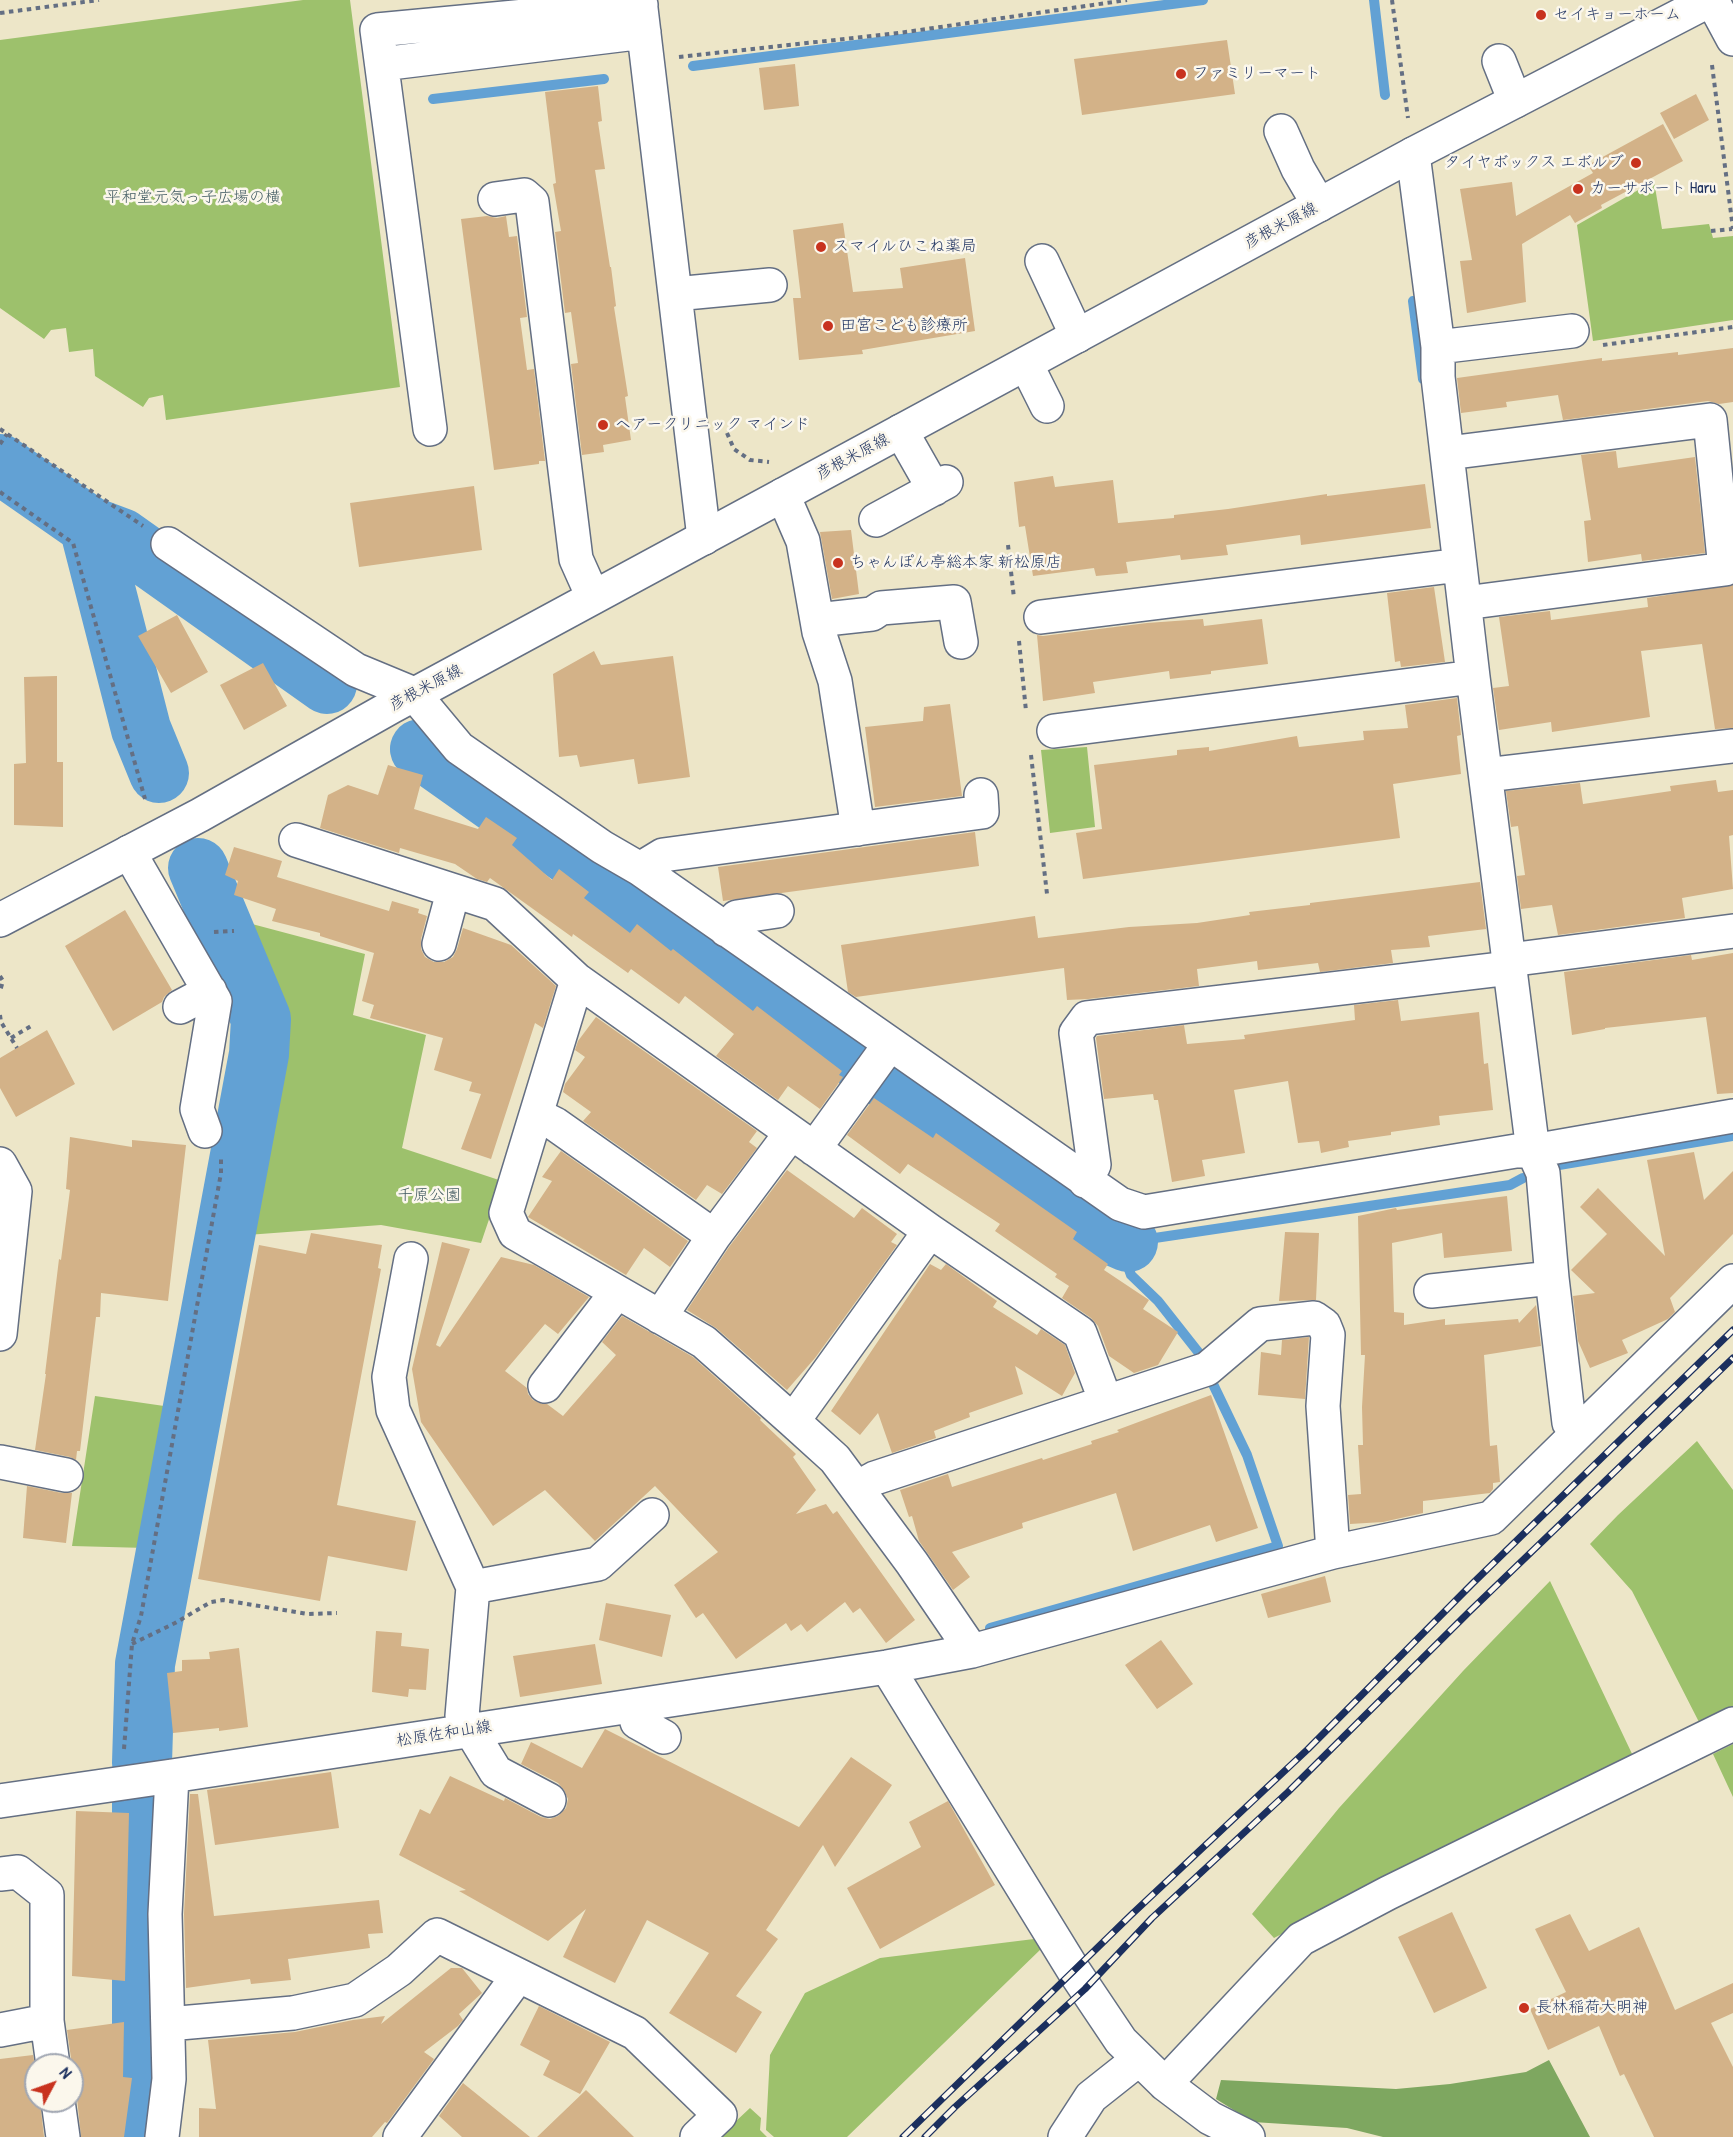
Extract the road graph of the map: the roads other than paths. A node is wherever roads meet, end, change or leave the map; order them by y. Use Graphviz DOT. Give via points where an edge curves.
graph roads {
  1 [pos="1711,0"];
  2 [pos="642,12"];
  3 [pos="1722,49"];
  4 [pos="1499,61"];
  5 [pos="382,64"];
  6 [pos="1515,101"];
  7 [pos="1281,131"];
  8 [pos="1413,154"];
  9 [pos="495,200"];
  10 [pos="1319,205"];
  11 [pos="1042,261"];
  12 [pos="770,285"];
  13 [pos="675,294"];
  14 [pos="1572,331"];
  15 [pos="1077,336"];
  16 [pos="1438,347"];
  17 [pos="1026,363"];
  18 [pos="1047,406"];
  19 [pos="430,429"];
  20 [pos="901,432"];
  21 [pos="1448,453"];
  22 [pos="783,495"];
  23 [pos="876,520"];
  24 [pos="704,538"];
  25 [pos="168,544"];
  26 [pos="1460,565"];
  27 [pos="593,597"];
  28 [pos="1465,603"];
  29 [pos="1041,617"];
  30 [pos="817,620"];
  31 [pos="961,642"];
  32 [pos="1473,677"];
  33 [pos="414,694"];
  34 [pos="1054,731"];
  35 [pos="1733,746"];
  36 [pos="1486,776"];
  37 [pos="982,803"];
  38 [pos="858,829"];
  39 [pos="296,840"];
  40 [pos="129,852"];
  41 [pos="640,869"];
  42 [pos="453,892"];
  43 [pos="777,911"];
  44 [pos="0,920"];
  45 [pos="726,930"];
  46 [pos="1733,931"];
  47 [pos="439,944"];
  48 [pos="1510,964"];
  49 [pos="577,980"];
  50 [pos="210,991"];
  51 [pos="180,1007"];
  52 [pos="879,1059"];
  53 [pos="537,1115"];
  54 [pos="1733,1116"];
  55 [pos="205,1131"];
  56 [pos="803,1141"];
  57 [pos="1533,1151"];
  58 [pos="0,1164"];
  59 [pos="1085,1180"];
  60 [pos="930,1231"];
  61 [pos="714,1236"];
  62 [pos="411,1259"];
  63 [pos="1552,1278"];
  64 [pos="1733,1281"];
  65 [pos="1431,1291"];
  66 [pos="616,1293"];
  67 [pos="660,1317"];
  68 [pos="0,1334"];
  69 [pos="545,1386"];
  70 [pos="1106,1402"];
  71 [pos="793,1421"];
  72 [pos="1577,1433"];
  73 [pos="0,1462"];
  74 [pos="66,1475"];
  75 [pos="857,1488"];
  76 [pos="652,1515"];
  77 [pos="1333,1552"];
  78 [pos="473,1587"];
  79 [pos="972,1651"];
  80 [pos="887,1667"];
  81 [pos="633,1706"];
  82 [pos="1733,1724"];
  83 [pos="470,1730"];
  84 [pos="664,1737"];
  85 [pos="172,1776"];
  86 [pos="549,1800"];
  87 [pos="0,1801"];
  88 [pos="0,1874"];
  89 [pos="518,1976"];
  90 [pos="47,2021"];
  91 [pos="168,2024"];
  92 [pos="0,2030"];
  93 [pos="51,2053"];
  94 [pos="1139,2059"];
  95 [pos="1165,2085"];
  96 [pos="60,2113"];
  97 [pos="63,2137"];
  98 [pos="162,2137"];
  99 [pos="400,2137"];
  100 [pos="697,2137"];
  101 [pos="1065,2137"];
  102 [pos="1248,2137"];
  1 -- 3 [label="street"];
  1 -- 6 [label="street, 彦根米原線"];
  2 -- 5 [label="street"];
  2 -- 5 [label="street" via="377,30"];
  2 -- 13 [label="street"];
  4 -- 6 [label="street"];
  5 -- 19 [label="street"];
  6 -- 8 [label="street, 彦根米原線"];
  7 -- 10 [label="street"];
  8 -- 10 [label="street, 彦根米原線"];
  8 -- 16 [label="street"];
  9 -- 27 [label="street" via="524,195 532,202 576,559"];
  10 -- 15 [label="street, 彦根米原線"];
  11 -- 15 [label="street"];
  12 -- 13 [label="street"];
  13 -- 24 [label="street"];
  14 -- 16 [label="street"];
  15 -- 17 [label="street, 彦根米原線"];
  16 -- 21 [label="street"];
  17 -- 18 [label="street"];
  17 -- 20 [label="street, 彦根米原線"];
  20 -- 22 [label="street, 彦根米原線"];
  20 -- 23 [label="street" via="940,486"];
  21 -- 26 [label="street"];
  21 -- 28 [label="street" via="1710,420 1725,569"];
  22 -- 24 [label="street, 彦根米原線"];
  22 -- 30 [label="street" via="803,541"];
  24 -- 27 [label="street, 彦根米原線"];
  25 -- 33 [label="street" via="356,670"];
  26 -- 28 [label="street"];
  26 -- 29 [label="street"];
  27 -- 33 [label="street, 彦根米原線"];
  28 -- 32 [label="street"];
  30 -- 31 [label="street" via="872,615 881,608 954,602"];
  30 -- 38 [label="street" via="845,679"];
  32 -- 34 [label="street"];
  32 -- 36 [label="street"];
  33 -- 40 [label="street, 彦根米原線"];
  33 -- 41 [label="street" via="459,748"];
  35 -- 36 [label="street"];
  36 -- 48 [label="street" via="1483,841"];
  37 -- 38 [label="street"];
  38 -- 41 [label="street" via="663,855"];
  39 -- 42 [label="street"];
  40 -- 44 [label="street, 彦根米原線"];
  40 -- 50 [label="street"];
  41 -- 45 [label="street"];
  42 -- 47 [label="street"];
  42 -- 49 [label="street" via="495,904"];
  43 -- 45 [label="street" via="737,917"];
  45 -- 52 [label="street"];
  46 -- 48 [label="street"];
  48 -- 57 [label="street"];
  48 -- 59 [label="street" via="1087,1018 1076,1033 1094,1165"];
  49 -- 53 [label="street"];
  49 -- 56 [label="street"];
  50 -- 51 [label="street"];
  50 -- 55 [label="street" via="215,1000 197,1109"];
  52 -- 56 [label="street"];
  52 -- 59 [label="street" via="936,1066 1021,1125"];
  53 -- 61 [label="street"];
  53 -- 66 [label="street" via="506,1213 515,1233"];
  54 -- 57 [label="street"];
  56 -- 60 [label="street"];
  56 -- 61 [label="street"];
  57 -- 59 [label="street" via="1516,1150 1144,1212 1120,1204"];
  57 -- 63 [label="street" via="1543,1173"];
  58 -- 68 [label="street" via="15,1191"];
  60 -- 70 [label="street" via="1080,1333"];
  60 -- 71 [label="street"];
  61 -- 67 [label="street"];
  62 -- 78 [label="street" via="389,1377 393,1410"];
  63 -- 65 [label="street"];
  63 -- 72 [label="street" via="1569,1423"];
  64 -- 72 [label="street, 松原佐和山線"];
  66 -- 67 [label="street"];
  66 -- 69 [label="street"];
  67 -- 71 [label="street" via="704,1342"];
  70 -- 75 [label="street" via="874,1478"];
  70 -- 77 [label="street" via="1207,1369 1222,1351 1260,1324 1314,1318 1324,1324 1328,1335 1323,1406"];
  71 -- 75 [label="street" via="835,1459"];
  72 -- 77 [label="street, 松原佐和山線" via="1530,1468 1491,1518"];
  73 -- 74 [label="street"];
  75 -- 79 [label="street"];
  76 -- 78 [label="street" via="598,1564"];
  77 -- 79 [label="street, 松原佐和山線" via="1031,1648"];
  78 -- 83 [label="street" via="462,1716"];
  79 -- 80 [label="street, 松原佐和山線"];
  80 -- 81 [label="street, 松原佐和山線"];
  80 -- 94 [label="street" via="927,1706 1074,1971 1121,2042"];
  81 -- 83 [label="street, 松原佐和山線"];
  81 -- 84 [label="street" via="637,1722"];
  82 -- 95 [label="street" via="1301,1939"];
  83 -- 85 [label="street, 松原佐和山線"];
  83 -- 86 [label="street" via="496,1772"];
  85 -- 87 [label="street, 松原佐和山線"];
  85 -- 91 [label="street" via="165,1914"];
  88 -- 90 [label="street" via="18,1872 47,1895"];
  89 -- 91 [label="street" via="437,1935 399,1970 355,2000 292,2013"];
  89 -- 99 [label="street"];
  89 -- 100 [label="street" via="635,2033 720,2115"];
  90 -- 92 [label="street"];
  90 -- 93 [label="street"];
  91 -- 98 [label="street" via="169,2079"];
  94 -- 95 [label="street"];
  94 -- 101 [label="street" via="1090,2097"];
  95 -- 102 [label="street" via="1210,2118"];
  96 -- 97 [label="street"];
}
